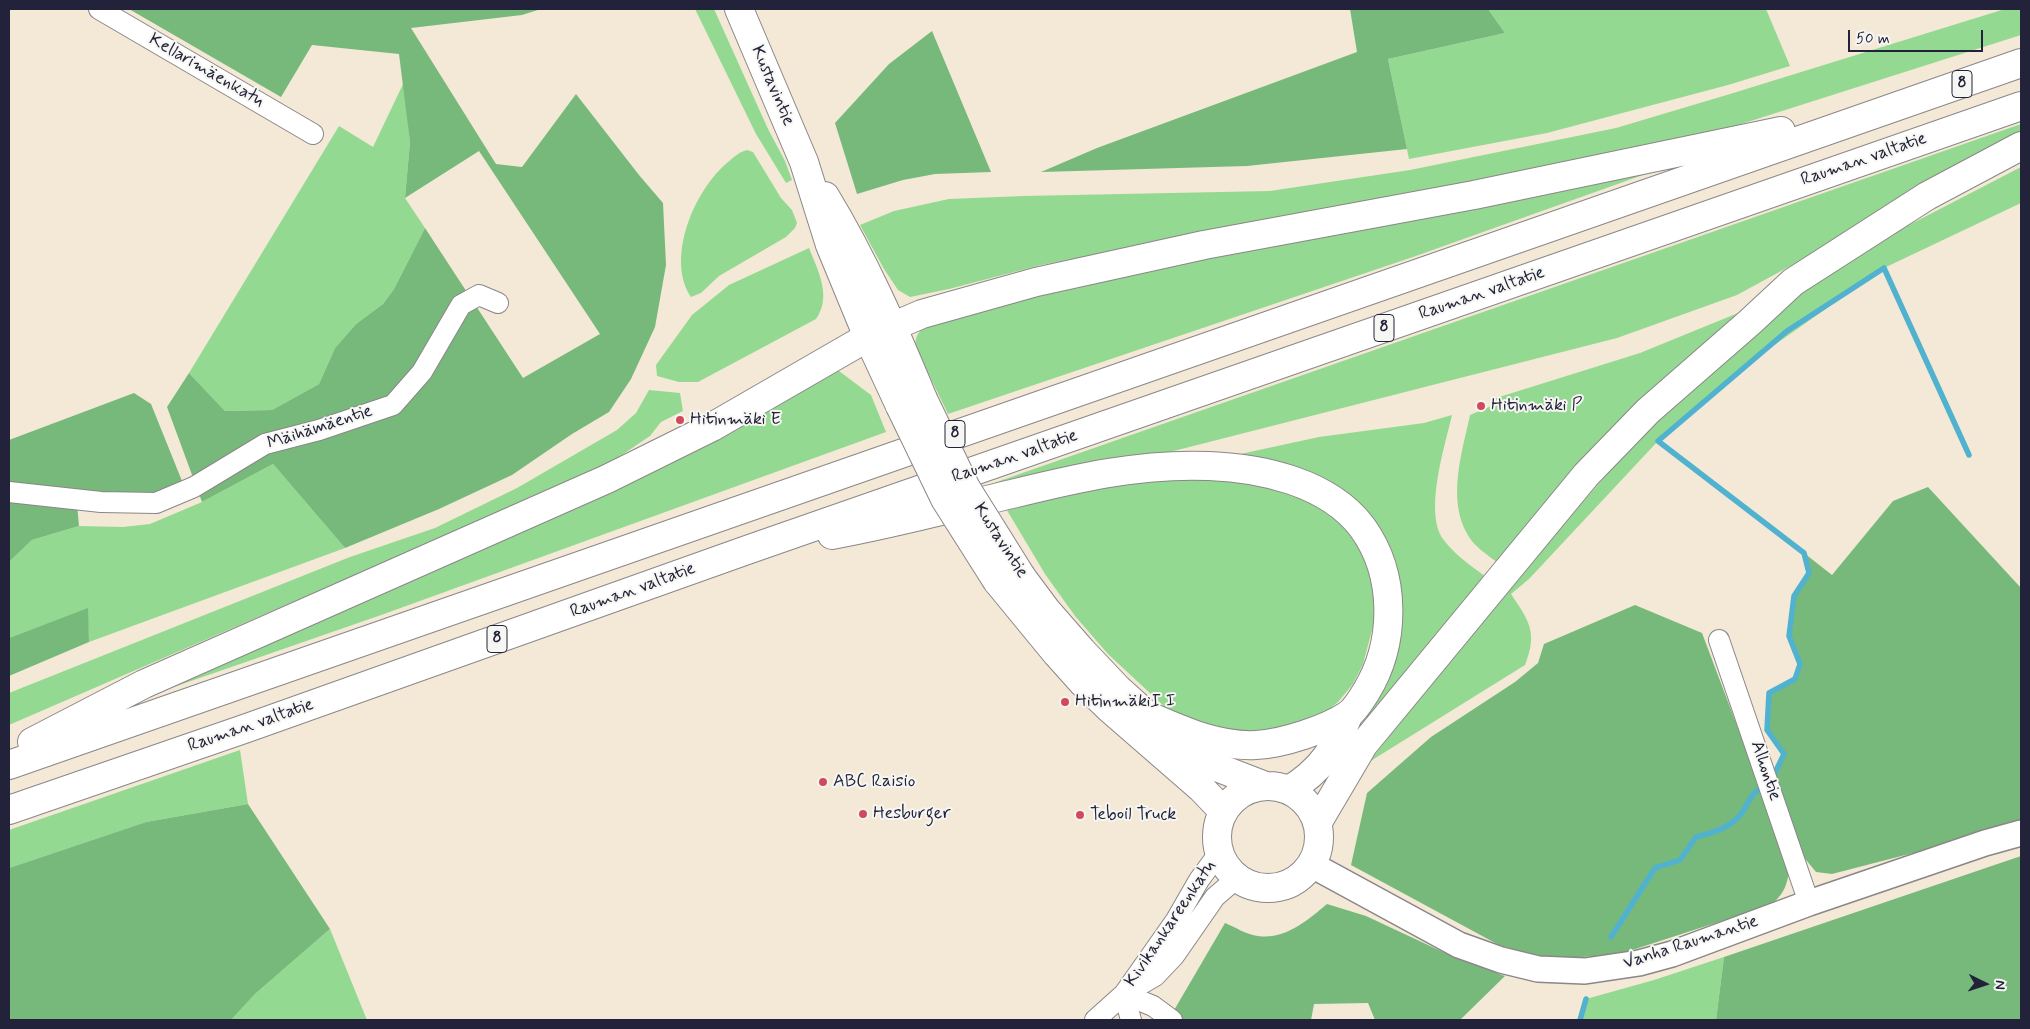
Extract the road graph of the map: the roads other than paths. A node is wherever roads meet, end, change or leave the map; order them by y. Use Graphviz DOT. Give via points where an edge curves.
graph roads {
  1 [pos="99,9"];
  2 [pos="739,9"];
  3 [pos="2021,63"];
  4 [pos="1902,105"];
  5 [pos="2021,106"];
  6 [pos="314,134"];
  7 [pos="2021,146"];
  8 [pos="804,162"];
  9 [pos="498,304"];
  10 [pos="893,326"];
  11 [pos="868,337"];
  12 [pos="912,403"];
  13 [pos="9,492"];
  14 [pos="747,550"];
  15 [pos="1009,578"];
  16 [pos="1719,640"];
  17 [pos="1350,714"];
  18 [pos="1149,716"];
  19 [pos="9,754"];
  20 [pos="9,765"];
  21 [pos="1276,788"];
  22 [pos="9,810"];
  23 [pos="1223,812"];
  24 [pos="1318,822"];
  25 [pos="2021,834"];
  26 [pos="1219,853"];
  27 [pos="1312,865"];
  28 [pos="1237,878"];
  29 [pos="1809,903"];
  30 [pos="1124,994"];
  31 [pos="1095,1020"];
  32 [pos="1131,1020"];
  33 [pos="1172,1020"];
  1 -- 6 [label="street, Kellarimäenkatu"];
  2 -- 8 [label="main road, Kustavintie"];
  3 -- 4 [label="main road, 8"];
  4 -- 10 [label="main road" via="1646,161 1195,247 1036,282 922,314"];
  4 -- 20 [label="main road, 8"];
  5 -- 14 [label="main road, Rauman valtatie / 8"];
  7 -- 24 [label="main road" via="1927,196 1793,282 1648,411 1579,482 1364,744"];
  8 -- 10 [label="main road, Kustavintie" via="850,236"];
  8 -- 11 [label="main road, Kustavintie" via="830,245"];
  9 -- 13 [label="street, Mäihämäentie" via="479,295 461,306 422,372 393,405 265,444 194,487 156,503 101,502"];
  10 -- 11 [label="main road"];
  10 -- 12 [label="main road, Kustavintie"];
  11 -- 12 [label="main road, Kustavintie"];
  11 -- 19 [label="main road" via="766,396 607,479 144,684"];
  12 -- 15 [label="main road, Kustavintie, bridge" via="966,488"];
  14 -- 17 [label="main road" via="884,525 1079,478 1150,466 1209,466 1280,477 1302,483 1346,512 1361,526 1381,563 1388,609 1384,652 1374,678"];
  14 -- 22 [label="main road, Rauman valtatie / 8"];
  15 -- 18 [label="main road, Kustavintie" via="1047,611 1118,689"];
  15 -- 23 [label="main road, Kustavintie" via="1057,654 1090,689 1202,789"];
  16 -- 29 [label="street, Alhontie"];
  17 -- 18 [label="main road" via="1284,742 1255,745 1196,736"];
  17 -- 21 [label="main road" via="1321,765 1303,782"];
  18 -- 21 [label="main road, Kustavintie" via="1187,751 1206,763"];
  21 -- 23 [label="main road" via="1247,790 1233,799"];
  21 -- 24 [label="main road" via="1302,798"];
  23 -- 26 [label="main road" via="1216,839"];
  24 -- 27 [label="main road" via="1320,837"];
  25 -- 29 [label="street, Vanha Raumantie" via="1985,843"];
  26 -- 28 [label="main road"];
  26 -- 30 [label="street, Kivikankareenkatu"];
  27 -- 28 [label="main road" via="1285,886 1252,886"];
  27 -- 29 [label="street, Vanha Raumantie" via="1459,945 1517,964 1559,971 1585,972 1639,963"];
  28 -- 30 [label="street, Kivikankareenkatu" via="1215,897 1174,956 1155,976"];
  30 -- 31 [label="street"];
  30 -- 32 [label="street, Kivikankareenkatu"];
  30 -- 33 [label="street" via="1152,1006"];
}
